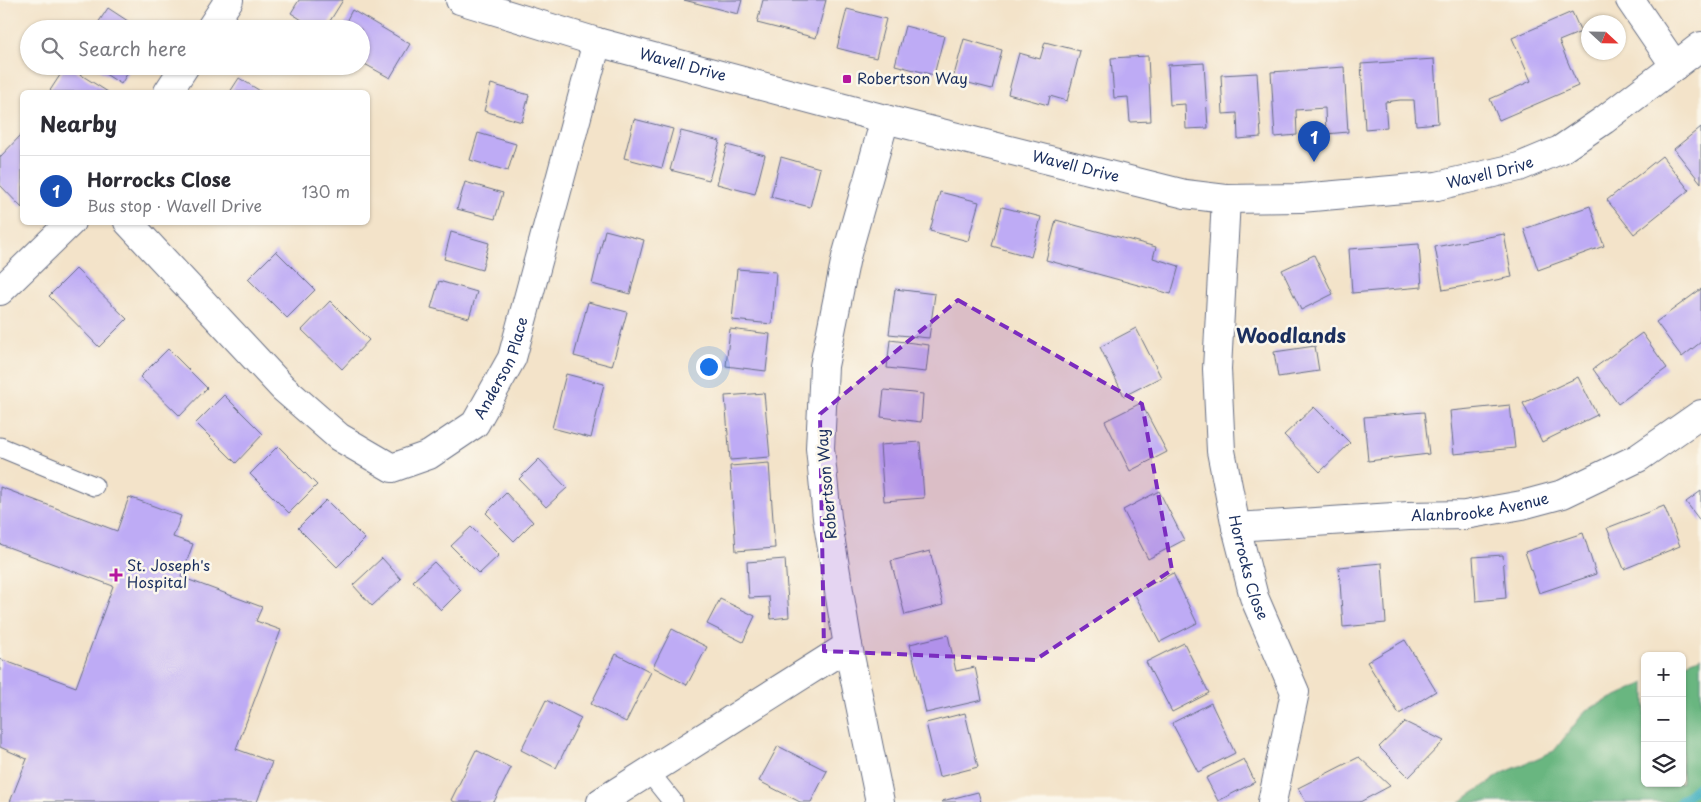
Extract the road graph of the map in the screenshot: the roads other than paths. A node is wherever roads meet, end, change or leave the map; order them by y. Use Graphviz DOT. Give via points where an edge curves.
graph roads {
  1 [pos="229,0"];
  2 [pos="460,0"];
  3 [pos="1630,0"];
  4 [pos="216,20"];
  5 [pos="597,42"];
  6 [pos="1701,46"];
  7 [pos="1675,66"];
  8 [pos="179,75"];
  9 [pos="169,90"];
  10 [pos="885,118"];
  11 [pos="1226,199"];
  12 [pos="68,225"];
  13 [pos="131,225"];
  14 [pos="0,290"];
  15 [pos="1701,414"];
  16 [pos="0,447"];
  17 [pos="94,486"];
  18 [pos="1236,527"];
  19 [pos="848,646"];
  20 [pos="649,772"];
  21 [pos="601,802"];
  22 [pos="673,802"];
  23 [pos="880,802"];
  24 [pos="1272,802"];
  1 -- 4 [label="street"];
  2 -- 5 [label="street, Wavell Drive"];
  3 -- 7 [label="street"];
  5 -- 10 [label="street, Wavell Drive"];
  5 -- 13 [label="street, Anderson Place" via="512,358 475,424 429,455 392,468 339,438 283,388"];
  6 -- 7 [label="street"];
  7 -- 11 [label="street, Wavell Drive" via="1560,150 1520,167 1437,186 1302,198"];
  8 -- 9 [label="street"];
  10 -- 11 [label="street, Wavell Drive" via="1185,194"];
  10 -- 19 [label="street, Robertson Way" via="846,257 824,366 820,448 827,518"];
  11 -- 18 [label="street, Horrocks Close" via="1217,369 1221,451"];
  12 -- 14 [label="street"];
  15 -- 18 [label="street, Alanbrooke Avenue" via="1638,458 1563,494 1522,505 1465,515"];
  16 -- 17 [label="lane"];
  18 -- 24 [label="street, Horrocks Close" via="1254,597 1295,692"];
  19 -- 20 [label="street"];
  19 -- 23 [label="street, Robertson Way"];
  20 -- 21 [label="street"];
  20 -- 22 [label="lane"];
}
